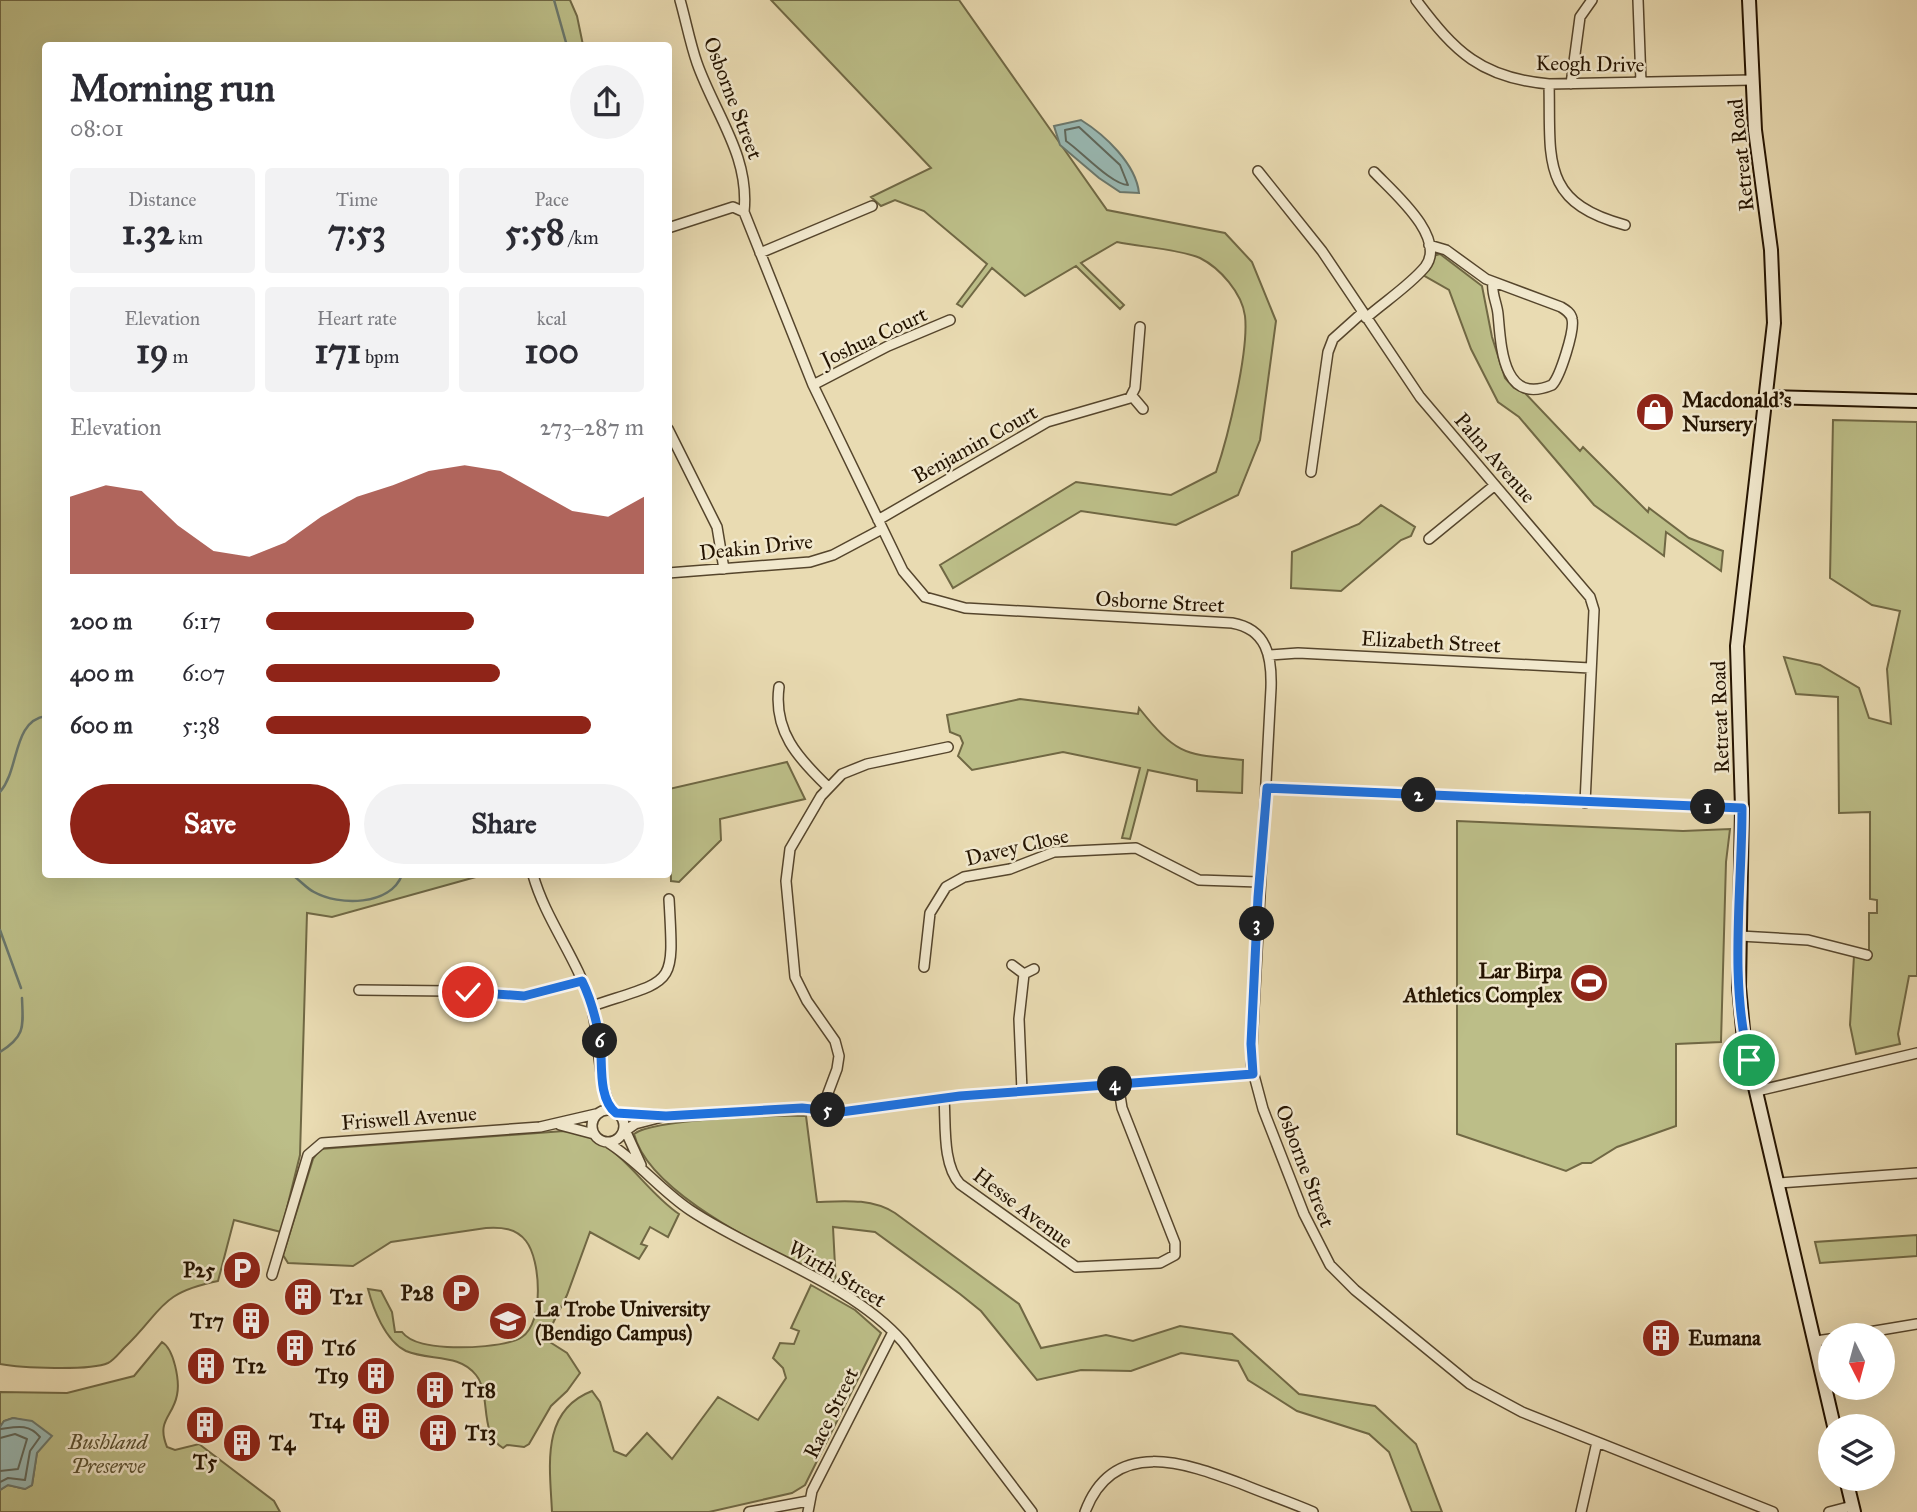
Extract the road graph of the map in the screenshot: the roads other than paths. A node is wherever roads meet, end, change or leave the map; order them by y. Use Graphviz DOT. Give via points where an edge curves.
graph roads {
  1 [pos="680,0"];
  2 [pos="1416,0"];
  3 [pos="1592,0"];
  4 [pos="1638,0"];
  5 [pos="1749,0"];
  6 [pos="1752,80"];
  7 [pos="1641,82"];
  8 [pos="1549,84"];
  9 [pos="1571,84"];
  10 [pos="1258,171"];
  11 [pos="1374,172"];
  12 [pos="872,206"];
  13 [pos="744,212"];
  14 [pos="1625,225"];
  15 [pos="672,227"];
  16 [pos="1429,245"];
  17 [pos="760,253"];
  18 [pos="1493,282"];
  19 [pos="1364,315"];
  20 [pos="950,320"];
  21 [pos="1140,327"];
  22 [pos="813,386"];
  23 [pos="1132,396"];
  24 [pos="1767,397"];
  25 [pos="1917,401"];
  26 [pos="1143,409"];
  27 [pos="672,437"];
  28 [pos="1311,472"];
  29 [pos="1495,485"];
  30 [pos="880,524"];
  31 [pos="1429,539"];
  32 [pos="724,569"];
  33 [pos="672,573"];
  34 [pos="1270,654"];
  35 [pos="1590,668"];
  36 [pos="779,687"];
  37 [pos="948,747"];
  38 [pos="827,786"];
  39 [pos="1267,788"];
  40 [pos="1585,803"];
  41 [pos="1742,808"];
  42 [pos="534,878"];
  43 [pos="1259,882"];
  44 [pos="669,899"];
  45 [pos="1740,936"];
  46 [pos="1867,955"];
  47 [pos="1012,965"];
  48 [pos="924,967"];
  49 [pos="1034,969"];
  50 [pos="1024,974"];
  51 [pos="582,981"];
  52 [pos="359,990"];
  53 [pos="592,1006"];
  54 [pos="1917,1053"];
  55 [pos="1253,1074"];
  56 [pos="1118,1083"];
  57 [pos="604,1087"];
  58 [pos="1023,1091"];
  59 [pos="1757,1091"];
  60 [pos="944,1098"];
  61 [pos="822,1109"];
  62 [pos="615,1112"];
  63 [pos="596,1114"];
  64 [pos="666,1116"];
  65 [pos="559,1125"];
  66 [pos="625,1131"];
  67 [pos="596,1135"];
  68 [pos="607,1142"];
  69 [pos="643,1169"];
  70 [pos="1917,1173"];
  71 [pos="1779,1183"];
  72 [pos="272,1275"];
  73 [pos="1917,1324"];
  74 [pos="1895,1328"];
  75 [pos="893,1332"];
  76 [pos="1816,1341"];
  77 [pos="1831,1414"];
  78 [pos="1597,1442"];
  79 [pos="1849,1491"];
  80 [pos="808,1501"];
  81 [pos="1853,1509"];
  82 [pos="749,1512"];
  83 [pos="808,1512"];
  84 [pos="1032,1512"];
  85 [pos="1085,1512"];
  86 [pos="1313,1512"];
  87 [pos="1581,1512"];
  88 [pos="1773,1512"];
  89 [pos="1829,1512"];
  1 -- 13 [label="street, Osborne Street" via="697,64 741,163"];
  2 -- 8 [label="street, Keogh Drive" via="1440,33 1466,57 1500,74"];
  3 -- 9 [label="street" via="1580,17"];
  4 -- 7 [label="street"];
  5 -- 6 [label="street, Retreat Road"];
  6 -- 7 [label="street, Keogh Drive"];
  6 -- 24 [label="street, Retreat Road" via="1773,271"];
  7 -- 9 [label="street, Keogh Drive"];
  8 -- 9 [label="street, Keogh Drive"];
  8 -- 14 [label="street" via="1555,179 1584,208"];
  10 -- 19 [label="street, Palm Avenue" via="1322,251"];
  11 -- 16 [label="street" via="1419,219"];
  12 -- 17 [label="street"];
  13 -- 15 [label="street" via="733,207"];
  13 -- 17 [label="street, Osborne Street"];
  16 -- 18 [label="street" via="1446,250"];
  16 -- 19 [label="street" via="1423,269"];
  17 -- 22 [label="street, Osborne Street"];
  18 -- 18 [label="street" via="1570,314 1573,325 1552,385 1534,388 1510,378 1498,336"];
  19 -- 28 [label="street" via="1330,346"];
  19 -- 29 [label="street, Palm Avenue" via="1420,397"];
  20 -- 22 [label="street, Joshua Court"];
  21 -- 23 [label="street"];
  22 -- 30 [label="street, Osborne Street"];
  23 -- 26 [label="street"];
  23 -- 30 [label="street, Benjamin Court" via="1047,422"];
  24 -- 25 [label="street"];
  24 -- 41 [label="street, Retreat Road" via="1737,646"];
  27 -- 32 [label="street" via="717,527"];
  29 -- 31 [label="street"];
  29 -- 35 [label="street, Palm Avenue" via="1590,597 1594,610"];
  30 -- 32 [label="street, Deakin Drive" via="822,559"];
  30 -- 34 [label="street, Osborne Street" via="910,582 936,602 1015,613 1232,623 1254,631"];
  32 -- 33 [label="street, Deakin Drive"];
  34 -- 35 [label="street, Elizabeth Street"];
  34 -- 39 [label="street, Osborne Street"];
  35 -- 40 [label="street, Palm Avenue"];
  36 -- 38 [label="street" via="778,706 788,744"];
  37 -- 38 [label="street" via="859,766"];
  38 -- 61 [label="street" via="795,838 785,873 795,978 838,1051 837,1069"];
  39 -- 40 [label="street"];
  39 -- 43 [label="street, Osborne Street"];
  40 -- 41 [label="street"];
  41 -- 45 [label="street, Retreat Road"];
  42 -- 51 [label="street" via="546,912"];
  43 -- 48 [label="street, Davey Close" via="1199,880 1136,848 1054,852 1010,869 964,877 946,887 930,913"];
  43 -- 55 [label="street, Osborne Street"];
  44 -- 53 [label="street" via="672,962 665,977 647,988"];
  45 -- 46 [label="street" via="1808,940"];
  45 -- 59 [label="street, Retreat Road" via="1741,1016"];
  47 -- 50 [label="street"];
  49 -- 50 [label="street"];
  50 -- 58 [label="street" via="1019,1019"];
  51 -- 52 [label="street" via="524,996"];
  51 -- 53 [label="street"];
  53 -- 57 [label="street"];
  54 -- 59 [label="street"];
  55 -- 56 [label="street"];
  55 -- 78 [label="street, Osborne Street" via="1304,1214 1337,1273 1478,1390"];
  56 -- 58 [label="street"];
  56 -- 60 [label="street, Hesse Avenue" via="1121,1105 1175,1243 1175,1255 1160,1264 1076,1268 960,1184 949,1160"];
  57 -- 62 [label="street"];
  57 -- 63 [label="street"];
  58 -- 60 [label="street"];
  59 -- 71 [label="street, Retreat Road"];
  60 -- 61 [label="street" via="841,1112"];
  61 -- 64 [label="street"];
  62 -- 63 [label="street"];
  62 -- 64 [label="street"];
  62 -- 66 [label="street" via="624,1121"];
  63 -- 65 [label="street, Friswell Avenue"];
  63 -- 67 [label="street" via="591,1126"];
  64 -- 66 [label="street"];
  65 -- 67 [label="street, Friswell Avenue"];
  65 -- 72 [label="street, Friswell Avenue" via="322,1143 308,1155"];
  66 -- 68 [label="street" via="618,1140"];
  66 -- 69 [label="street, Wirth Street"];
  67 -- 68 [label="street"];
  68 -- 69 [label="street, Wirth Street"];
  69 -- 75 [label="street, Wirth Street" via="689,1209 854,1302"];
  70 -- 71 [label="street"];
  71 -- 76 [label="street, Retreat Road"];
  73 -- 74 [label="street"];
  75 -- 80 [label="street, Race Street"];
  75 -- 84 [label="street, Wirth Street"];
  76 -- 77 [label="street, Retreat Road"];
  78 -- 87 [label="street"];
  78 -- 88 [label="street, Osborne Street"];
  79 -- 81 [label="street"];
  80 -- 82 [label="street"];
  80 -- 83 [label="street, Race Street"];
  81 -- 89 [label="street"];
  85 -- 86 [label="street" via="1107,1478 1134,1464 1162,1460 1202,1469"];
}
